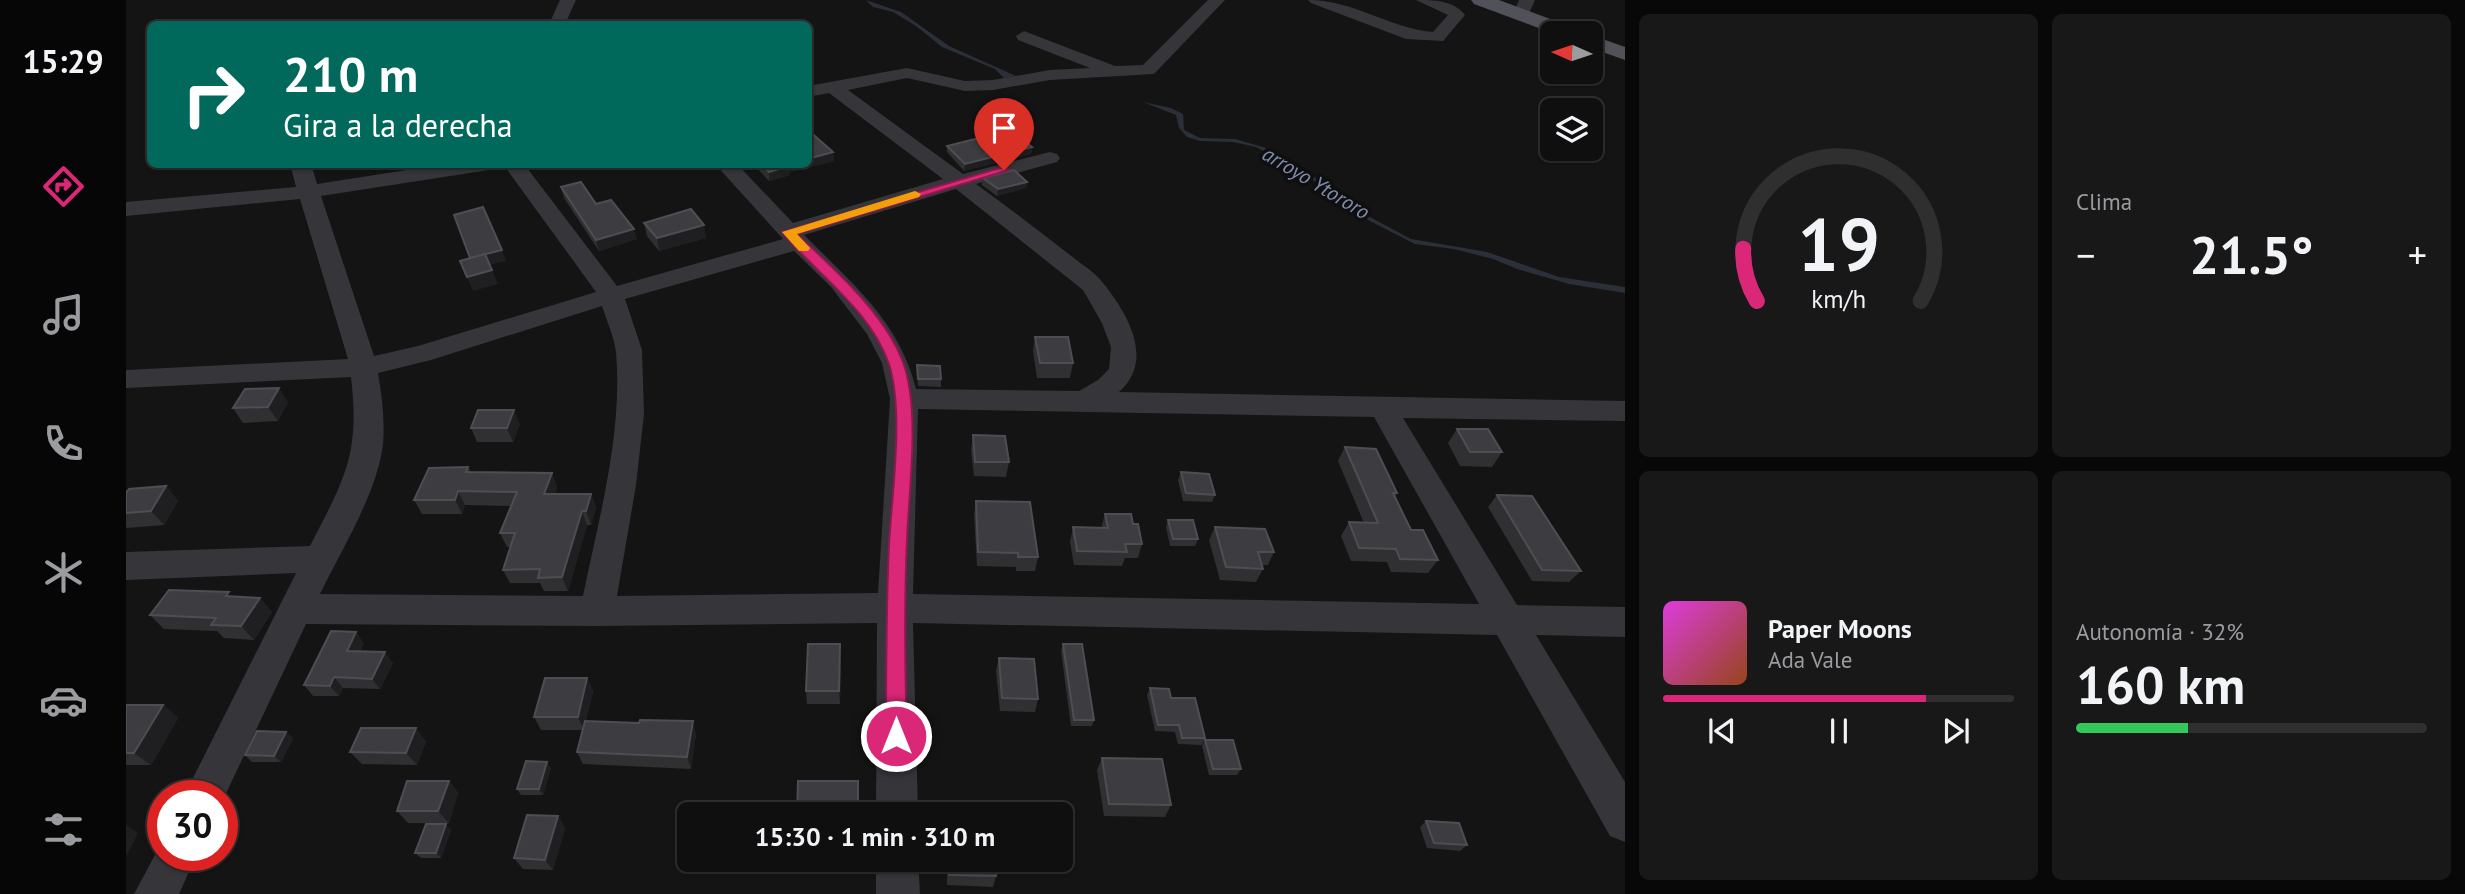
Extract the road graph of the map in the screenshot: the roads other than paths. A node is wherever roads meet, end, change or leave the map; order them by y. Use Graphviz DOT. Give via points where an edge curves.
graph roads {
  1 [pos="568,0"];
  2 [pos="1217,0"];
  3 [pos="1315,0"];
  4 [pos="1424,0"];
  5 [pos="1481,0"];
  6 [pos="1524,8"];
  7 [pos="558,21"];
  8 [pos="1548,21"];
  9 [pos="1024,36"];
  10 [pos="1603,46"];
  11 [pos="1625,54"];
  12 [pos="1117,72"];
  13 [pos="832,87"];
  14 [pos="812,91"];
  15 [pos="1050,158"];
  16 [pos="436,168"];
  17 [pos="516,168"];
  18 [pos="729,168"];
  19 [pos="304,178"];
  20 [pos="957,182"];
  21 [pos="126,209"];
  22 [pos="793,237"];
  23 [pos="611,296"];
  24 [pos="1124,346"];
  25 [pos="364,367"];
  26 [pos="126,379"];
  27 [pos="904,399"];
  28 [pos="1086,400"];
  29 [pos="1186,402"];
  30 [pos="1384,410"];
  31 [pos="1625,411"];
  32 [pos="320,559"];
  33 [pos="126,566"];
  34 [pos="895,608"];
  35 [pos="295,609"];
  36 [pos="597,611"];
  37 [pos="1507,619"];
  38 [pos="1625,622"];
  39 [pos="212,780"];
  40 [pos="897,802"];
  41 [pos="1625,821"];
  42 [pos="168,871"];
  43 [pos="897,872"];
  44 [pos="156,894"];
  45 [pos="898,894"];
  1 -- 7 [label="street"];
  2 -- 12 [label="street" via="1148,70"];
  3 -- 4 [label="street" via="1412,35 1437,37 1457,15"];
  5 -- 6 [label="main road"];
  6 -- 8 [label="main road"];
  9 -- 12 [label="street"];
  10 -- 11 [label="main road"];
  12 -- 13 [label="street" via="955,85 907,73"];
  13 -- 14 [label="street"];
  13 -- 20 [label="street"];
  15 -- 20 [label="street"];
  16 -- 19 [label="street"];
  17 -- 23 [label="street"];
  18 -- 22 [label="street"];
  19 -- 21 [label="street"];
  19 -- 25 [label="street"];
  20 -- 22 [label="street"];
  20 -- 24 [label="street" via="1093,286"];
  22 -- 23 [label="street"];
  22 -- 27 [label="street" via="840,282 879,331 896,363"];
  23 -- 25 [label="street" via="422,354"];
  23 -- 36 [label="street" via="629,351 630,414"];
  24 -- 28 [label="street" via="1123,370 1117,379"];
  24 -- 29 [label="street" via="1145,380"];
  25 -- 26 [label="street"];
  25 -- 32 [label="street" via="370,416 368,446 360,479"];
  27 -- 28 [label="street"];
  27 -- 34 [label="street"];
  28 -- 29 [label="street"];
  29 -- 30 [label="street"];
  30 -- 31 [label="street"];
  30 -- 37 [label="street"];
  32 -- 33 [label="street"];
  32 -- 35 [label="street"];
  34 -- 36 [label="street"];
  34 -- 37 [label="street"];
  34 -- 40 [label="street"];
  35 -- 36 [label="street"];
  35 -- 39 [label="street"];
  37 -- 38 [label="street"];
  37 -- 41 [label="street"];
  42 -- 44 [label="street"];
  43 -- 45 [label="street"];
}
